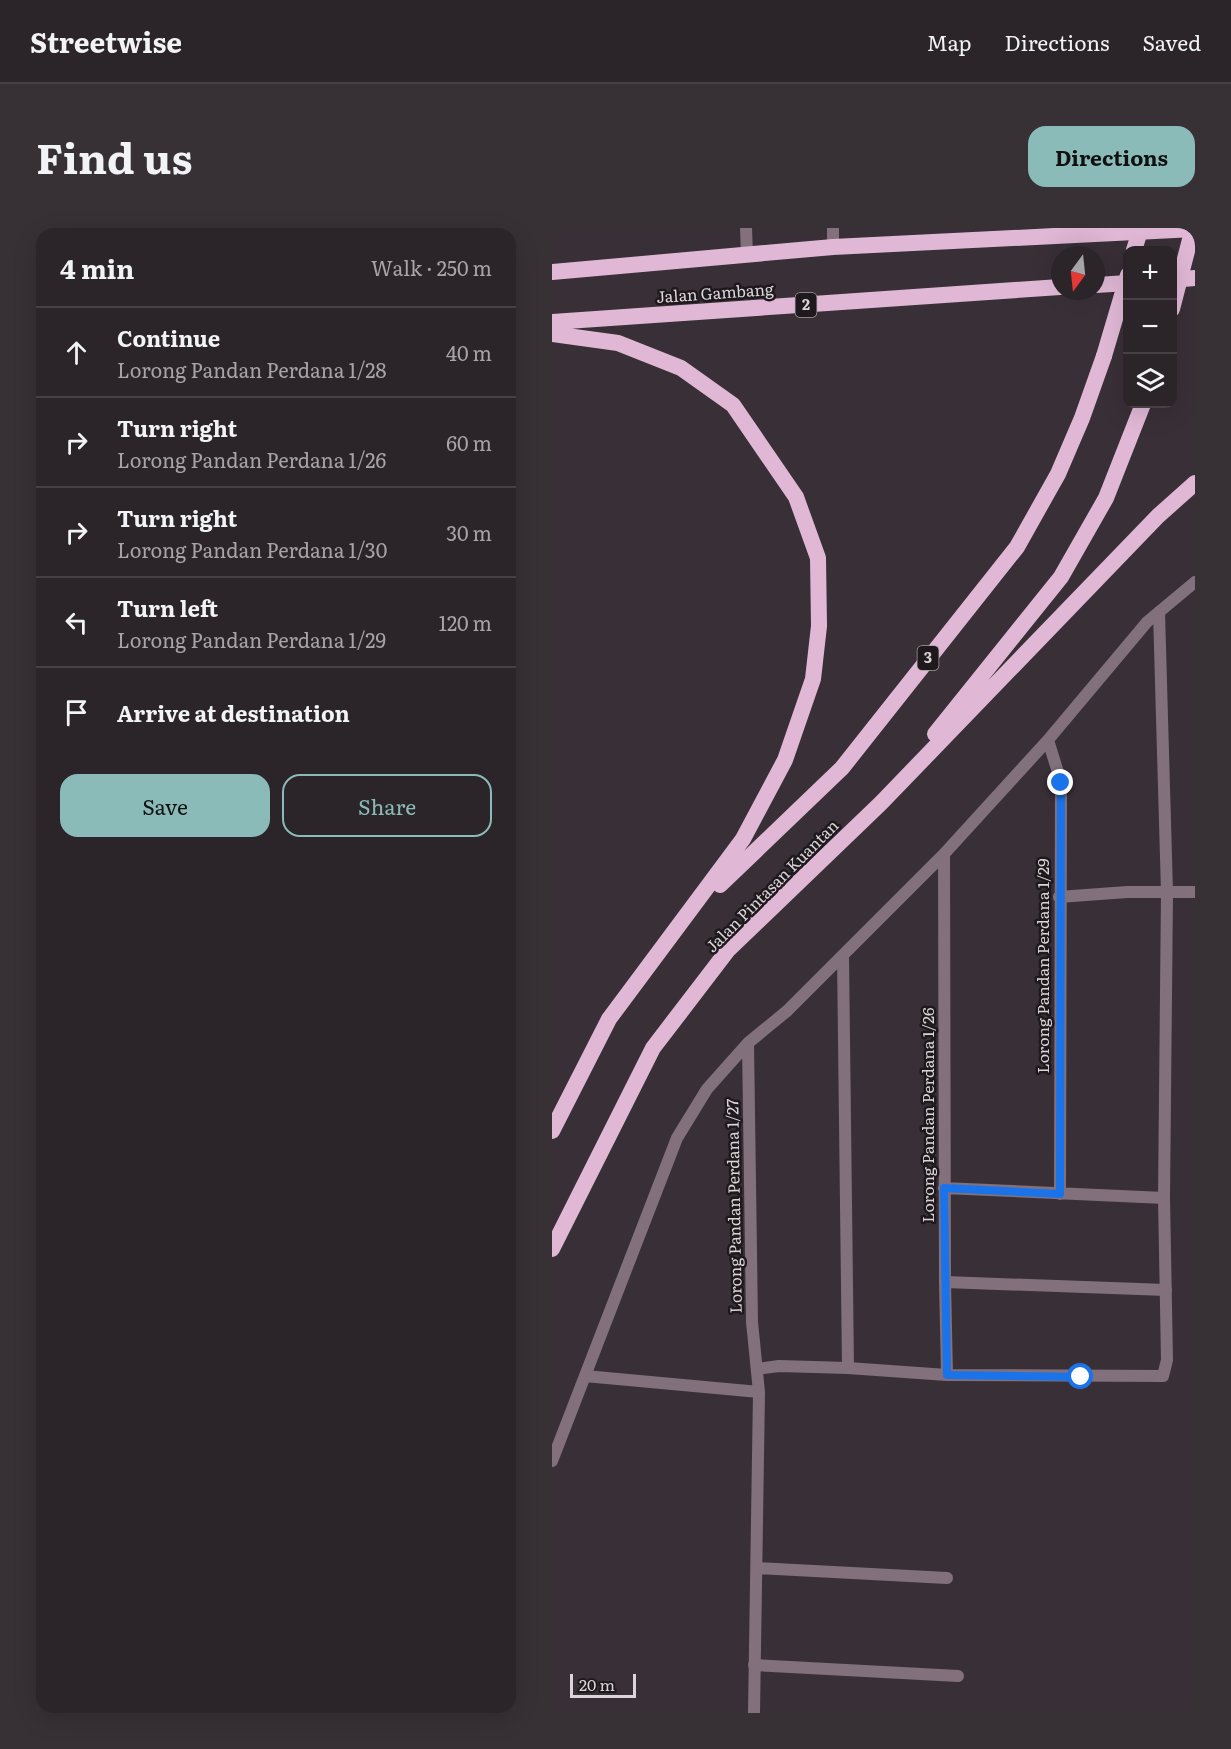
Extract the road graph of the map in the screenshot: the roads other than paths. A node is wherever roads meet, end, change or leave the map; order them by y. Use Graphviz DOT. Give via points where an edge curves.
graph roads {
  1 [pos="746,228"];
  2 [pos="833,228"];
  3 [pos="1141,228"];
  4 [pos="1194,229"];
  5 [pos="1051,232"];
  6 [pos="1135,246"];
  7 [pos="833,247"];
  8 [pos="747,255"];
  9 [pos="552,272"];
  10 [pos="1195,278"];
  11 [pos="1177,280"];
  12 [pos="1123,283"];
  13 [pos="1105,284"];
  14 [pos="1051,288"];
  15 [pos="1123,291"];
  16 [pos="1175,300"];
  17 [pos="552,322"];
  18 [pos="552,334"];
  19 [pos="1141,408"];
  20 [pos="1195,483"];
  21 [pos="1195,582"];
  22 [pos="1159,612"];
  23 [pos="1048,740"];
  24 [pos="882,803"];
  25 [pos="944,854"];
  26 [pos="1167,892"];
  27 [pos="1195,892"];
  28 [pos="1059,897"];
  29 [pos="689,915"];
  30 [pos="843,956"];
  31 [pos="748,1043"];
  32 [pos="552,1131"];
  33 [pos="944,1188"];
  34 [pos="1060,1194"];
  35 [pos="1164,1198"];
  36 [pos="552,1249"];
  37 [pos="945,1282"];
  38 [pos="1166,1290"];
  39 [pos="848,1368"];
  40 [pos="757,1369"];
  41 [pos="947,1375"];
  42 [pos="585,1376"];
  43 [pos="759,1392"];
  44 [pos="552,1461"];
  45 [pos="757,1568"];
  46 [pos="947,1578"];
  47 [pos="754,1665"];
  48 [pos="958,1676"];
  49 [pos="754,1713"];
  1 -- 8 [label="street"];
  2 -- 7 [label="street"];
  3 -- 6 [label="highway, bridge"];
  4 -- 5 [label="highway"];
  4 -- 16 [label="highway, bridge"];
  5 -- 7 [label="highway"];
  7 -- 8 [label="highway"];
  8 -- 9 [label="highway"];
  10 -- 11 [label="highway"];
  12 -- 13 [label="highway"];
  14 -- 17 [label="highway, Jalan Gambang / 2"];
  15 -- 29 [label="highway, 3, bridge" via="1082,418 1058,474 1017,547 842,768"];
  18 -- 29 [label="highway" via="618,343 681,368 733,405 796,497 818,558 819,626 813,679 785,760 743,839"];
  19 -- 24 [label="highway" via="1106,498 1061,577"];
  20 -- 24 [label="highway" via="1158,516"];
  21 -- 22 [label="street"];
  22 -- 23 [label="street"];
  22 -- 26 [label="street"];
  23 -- 25 [label="street"];
  23 -- 28 [label="street, Lorong Pandan Perdana 1/29" via="1061,783"];
  24 -- 36 [label="highway, Jalan Pintasan Kuantan" via="728,950 653,1048"];
  25 -- 30 [label="street"];
  25 -- 33 [label="street, Lorong Pandan Perdana 1/26"];
  26 -- 27 [label="street"];
  26 -- 28 [label="street"];
  26 -- 35 [label="street"];
  28 -- 34 [label="street, Lorong Pandan Perdana 1/29"];
  29 -- 32 [label="highway, 3" via="609,1019"];
  30 -- 31 [label="street"];
  30 -- 39 [label="street"];
  31 -- 40 [label="street, Lorong Pandan Perdana 1/27" via="752,1322"];
  31 -- 42 [label="street" via="706,1089 677,1138"];
  33 -- 34 [label="street"];
  33 -- 37 [label="street, Lorong Pandan Perdana 1/26"];
  34 -- 35 [label="street"];
  35 -- 38 [label="street"];
  37 -- 38 [label="street"];
  37 -- 41 [label="street, Lorong Pandan Perdana 1/26"];
  38 -- 41 [label="street" via="1167,1360 1162,1376"];
  39 -- 40 [label="street"];
  39 -- 41 [label="street"];
  40 -- 43 [label="street, Lorong Pandan Perdana 1/27"];
  42 -- 43 [label="street"];
  42 -- 44 [label="street"];
  43 -- 45 [label="street, Lorong Pandan Perdana 1/27"];
  45 -- 46 [label="street"];
  45 -- 47 [label="street, Lorong Pandan Perdana 1/27"];
  47 -- 48 [label="street"];
  47 -- 49 [label="street, Lorong Pandan Perdana 1/27"];
}
